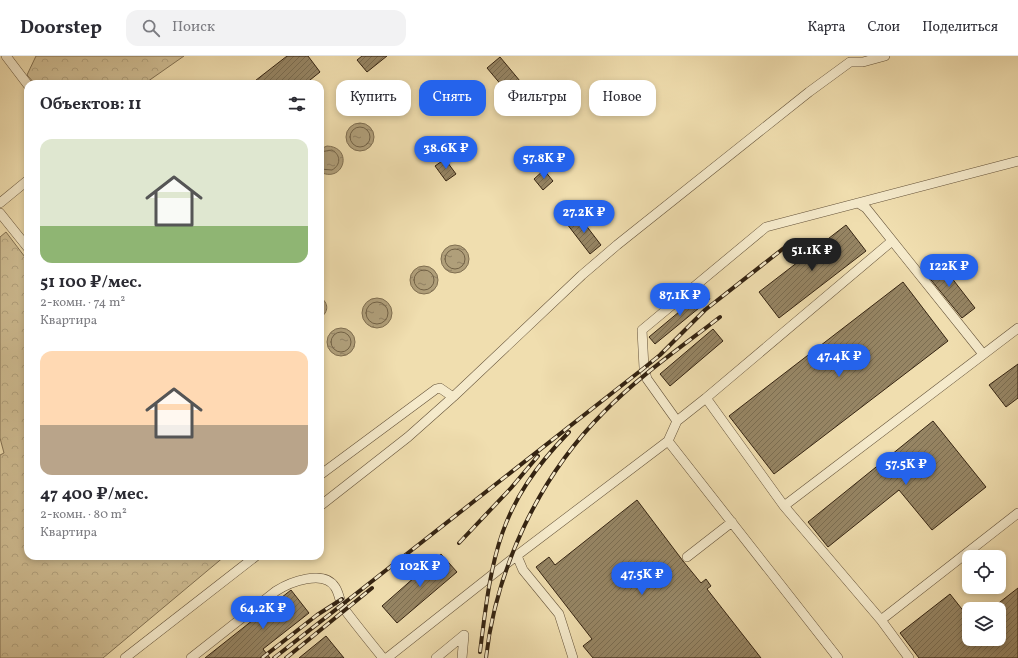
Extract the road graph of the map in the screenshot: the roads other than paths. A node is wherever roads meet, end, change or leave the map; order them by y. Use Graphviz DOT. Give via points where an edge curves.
graph roads {
  1 [pos="6,56"];
  2 [pos="886,56"];
  3 [pos="849,59"];
  4 [pos="24,80"];
  5 [pos="1018,161"];
  6 [pos="24,183"];
  7 [pos="0,203"];
  8 [pos="858,203"];
  9 [pos="1,218"];
  10 [pos="892,241"];
  11 [pos="24,244"];
  12 [pos="1018,328"];
  13 [pos="983,354"];
  14 [pos="453,398"];
  15 [pos="706,398"];
  16 [pos="678,420"];
  17 [pos="668,441"];
  18 [pos="324,472"];
  19 [pos="324,503"];
  20 [pos="784,506"];
  21 [pos="1018,513"];
  22 [pos="732,522"];
  23 [pos="517,556"];
  24 [pos="686,557"];
  25 [pos="251,560"];
  26 [pos="881,620"];
  27 [pos="125,658"];
  28 [pos="190,658"];
  29 [pos="383,658"];
  30 [pos="387,658"];
  31 [pos="436,658"];
  32 [pos="462,658"];
  33 [pos="573,658"];
  34 [pos="838,658"];
  35 [pos="909,658"];
  1 -- 4 [label="street"];
  2 -- 3 [label="street" via="863,62"];
  3 -- 14 [label="street" via="611,250"];
  5 -- 8 [label="street"];
  6 -- 7 [label="street"];
  8 -- 10 [label="street" via="866,208"];
  8 -- 16 [label="street" via="766,227 642,330 647,379"];
  9 -- 11 [label="street"];
  10 -- 13 [label="street"];
  10 -- 15 [label="street"];
  12 -- 13 [label="street"];
  13 -- 20 [label="street"];
  14 -- 18 [label="street" via="440,388 436,389"];
  14 -- 19 [label="street"];
  15 -- 16 [label="street"];
  15 -- 20 [label="street"];
  16 -- 17 [label="street"];
  17 -- 22 [label="street"];
  17 -- 23 [label="street"];
  20 -- 26 [label="street"];
  21 -- 26 [label="street"];
  22 -- 24 [label="street"];
  22 -- 34 [label="street"];
  23 -- 30 [label="street"];
  23 -- 33 [label="street" via="523,570 559,614"];
  25 -- 27 [label="street"];
  26 -- 35 [label="street"];
  28 -- 29 [label="street" via="276,591 316,578 327,580 334,586 341,605"];
  31 -- 32 [label="street" via="464,635"];
}
